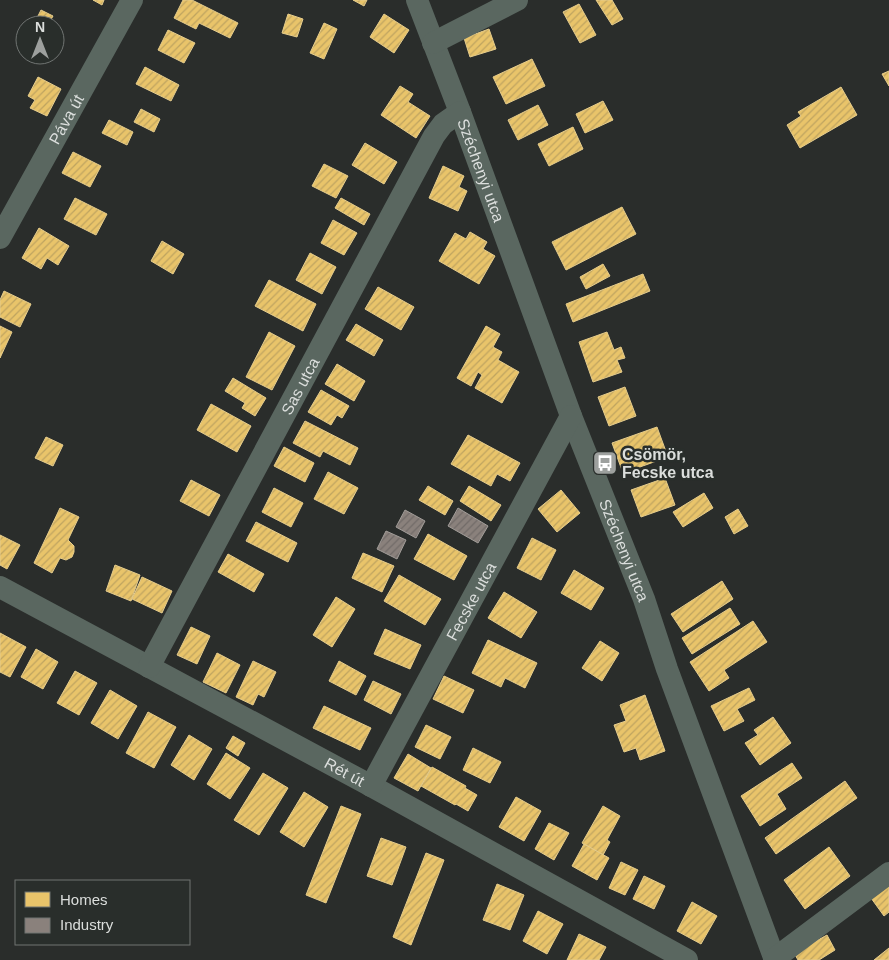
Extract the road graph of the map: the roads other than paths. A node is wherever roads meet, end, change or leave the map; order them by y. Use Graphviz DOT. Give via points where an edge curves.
graph roads {
  1 [pos="132,0"];
  2 [pos="417,0"];
  3 [pos="517,0"];
  4 [pos="433,43"];
  5 [pos="460,112"];
  6 [pos="3,224"];
  7 [pos="571,416"];
  8 [pos="0,587"];
  9 [pos="149,667"];
  10 [pos="371,786"];
  11 [pos="889,874"];
  12 [pos="687,960"];
  13 [pos="775,960"];
  1 -- 6 [label="street, Páva út"];
  2 -- 4 [label="street, Széchenyi utca"];
  3 -- 4 [label="street"];
  4 -- 5 [label="street, Széchenyi utca"];
  5 -- 7 [label="street, Széchenyi utca"];
  5 -- 9 [label="street, Sas utca" via="443,124 434,136"];
  7 -- 10 [label="street, Fecske utca"];
  7 -- 13 [label="street, Széchenyi utca" via="644,599 667,670"];
  8 -- 9 [label="street, Rét út"];
  9 -- 10 [label="street, Rét út"];
  10 -- 12 [label="street, Rét út"];
  11 -- 13 [label="street"];
}
